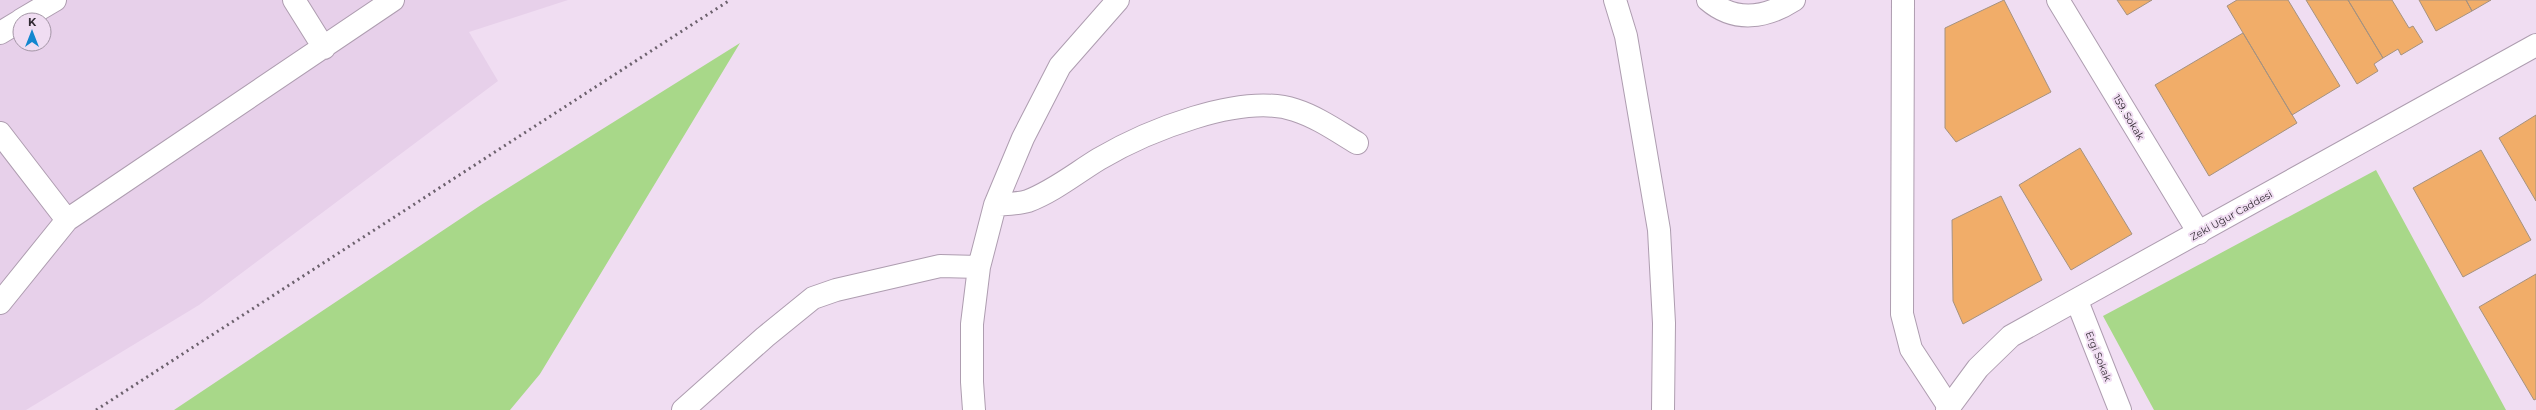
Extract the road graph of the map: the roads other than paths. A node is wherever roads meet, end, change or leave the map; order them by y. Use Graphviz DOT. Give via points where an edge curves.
graph roads {
  1 [pos="56,0"];
  2 [pos="294,0"];
  3 [pos="392,0"];
  4 [pos="1118,0"];
  5 [pos="1615,0"];
  6 [pos="1708,0"];
  7 [pos="1794,0"];
  8 [pos="1903,0"];
  9 [pos="2058,0"];
  10 [pos="35,12"];
  11 [pos="12,25"];
  12 [pos="0,32"];
  13 [pos="2536,45"];
  14 [pos="324,48"];
  15 [pos="0,133"];
  16 [pos="1357,143"];
  17 [pos="995,205"];
  18 [pos="67,220"];
  19 [pos="2199,233"];
  20 [pos="979,267"];
  21 [pos="2078,301"];
  22 [pos="0,303"];
  23 [pos="1948,409"];
  24 [pos="683,410"];
  25 [pos="974,410"];
  26 [pos="1663,410"];
  27 [pos="2120,410"];
  1 -- 10 [label="street"];
  2 -- 14 [label="street"];
  3 -- 14 [label="street"];
  4 -- 17 [label="street" via="1060,66 1023,138"];
  5 -- 26 [label="street" via="1626,36 1659,230 1664,323"];
  6 -- 7 [label="street" via="1736,15 1756,16 1776,11"];
  8 -- 23 [label="street" via="1902,314 1911,349"];
  9 -- 19 [label="street, 159. Sokak"];
  11 -- 12 [label="street"];
  13 -- 19 [label="street, Zeki Uğur Caddesi"];
  14 -- 18 [label="street"];
  15 -- 18 [label="street"];
  16 -- 17 [label="street" via="1295,110 1273,106 1235,109 1189,119 1135,140 1050,191 1027,201"];
  17 -- 20 [label="street"];
  18 -- 22 [label="street"];
  19 -- 21 [label="street, Zeki Uğur Caddesi"];
  20 -- 24 [label="street" via="940,266 836,290 813,298"];
  20 -- 25 [label="street" via="972,324"];
  21 -- 23 [label="street, Zeki Uğur Caddesi" via="2011,336 1978,368"];
  21 -- 27 [label="street, Ergi Sokak"];
}
